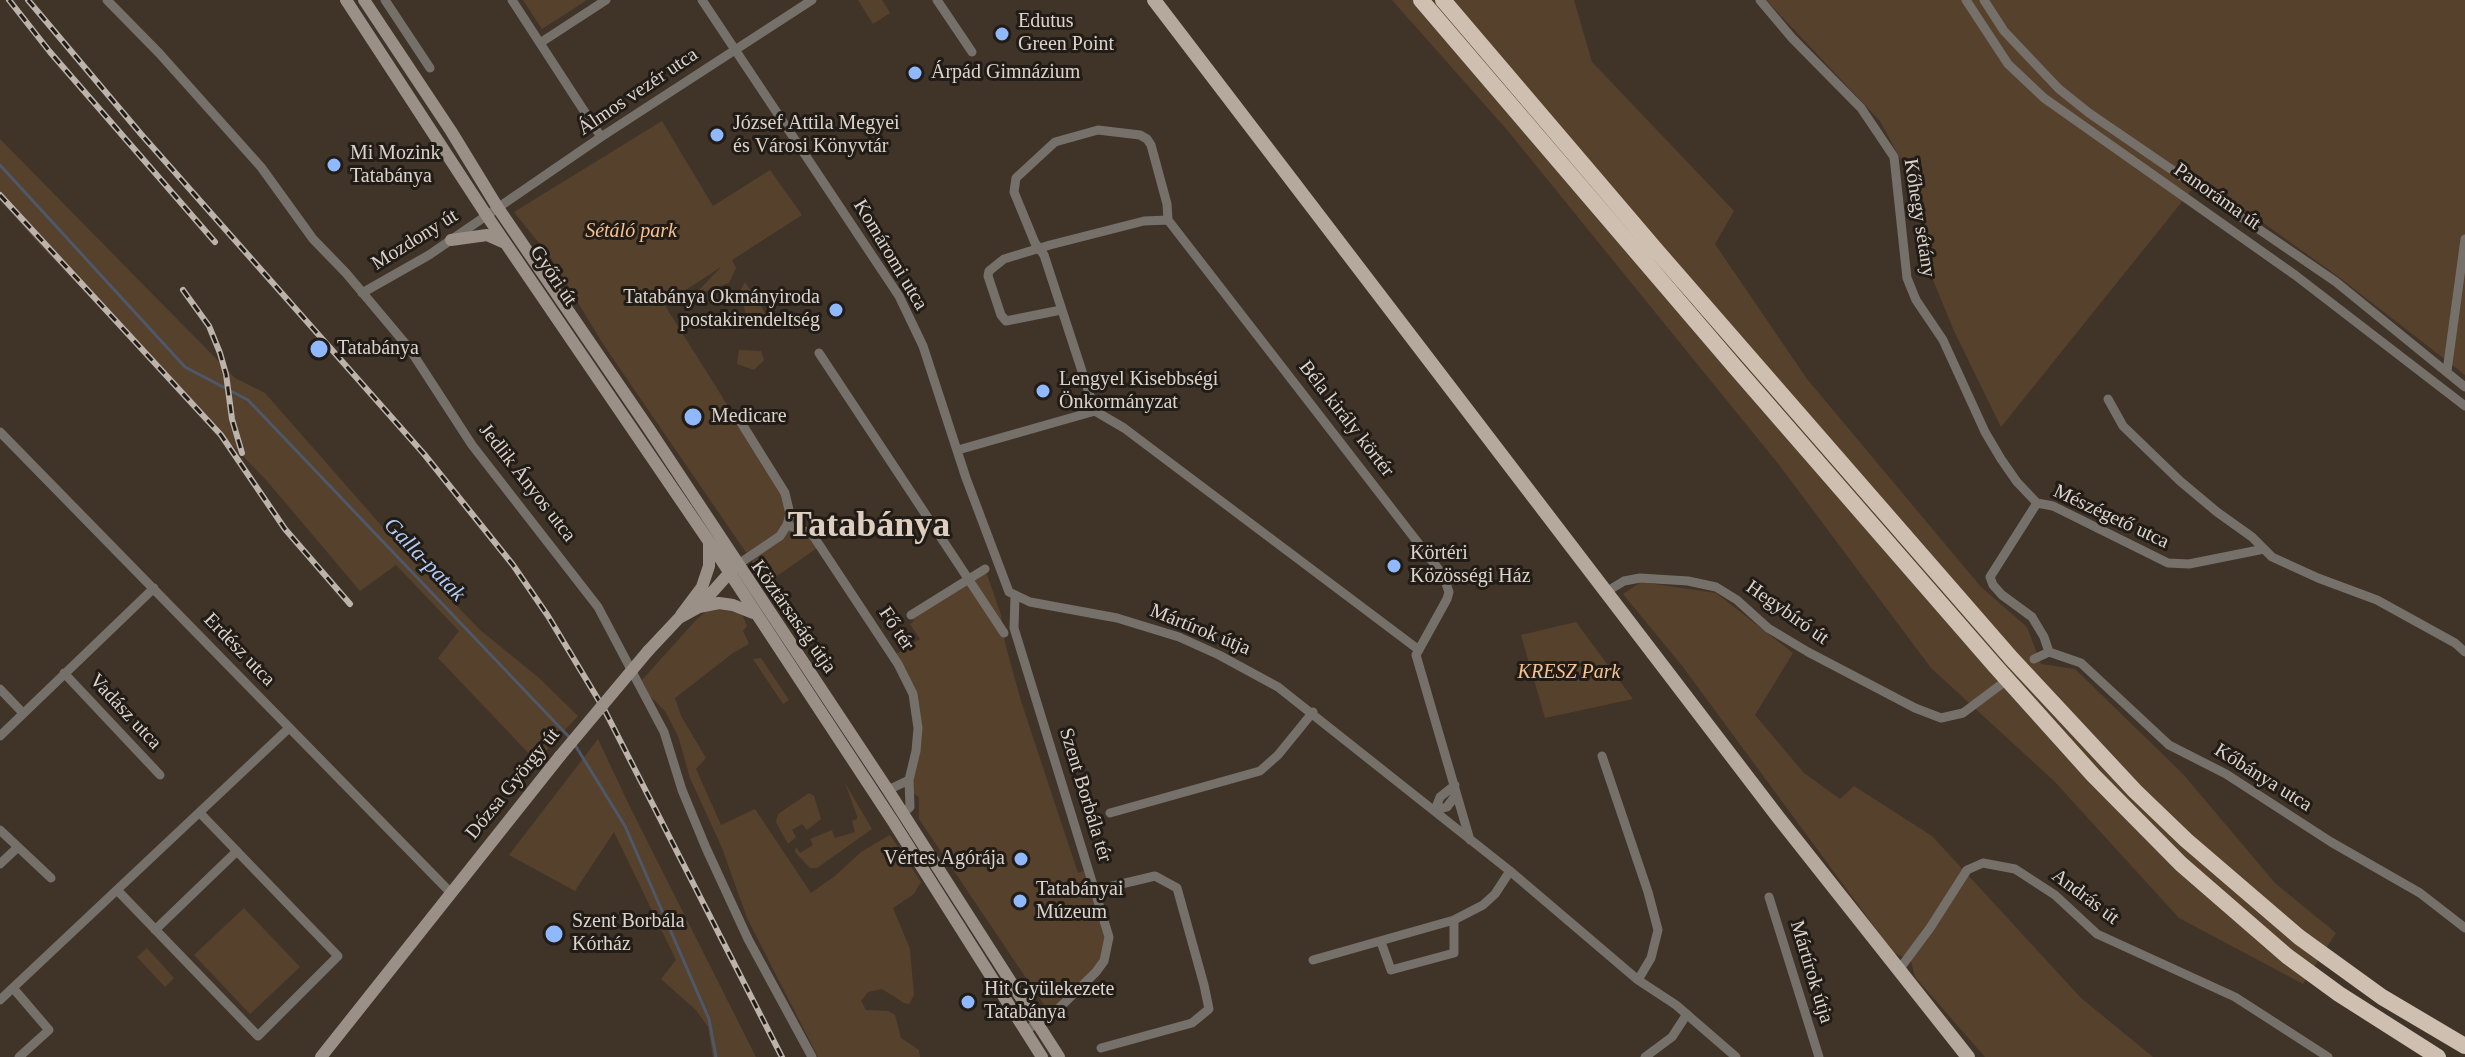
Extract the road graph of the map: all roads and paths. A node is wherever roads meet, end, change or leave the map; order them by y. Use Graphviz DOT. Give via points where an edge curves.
graph roads {
  1 [pos="107,0"];
  2 [pos="346,0"];
  3 [pos="364,0"];
  4 [pos="385,0"];
  5 [pos="512,0"];
  6 [pos="606,0"];
  7 [pos="702,0"];
  8 [pos="812,0"];
  9 [pos="937,0"];
  10 [pos="1154,0"];
  11 [pos="1421,0"];
  12 [pos="1443,0"];
  13 [pos="1760,0"];
  14 [pos="1966,0"];
  15 [pos="1984,0"];
  16 [pos="540,43"];
  17 [pos="735,51"];
  18 [pos="972,52"];
  19 [pos="430,68"];
  20 [pos="601,137"];
  21 [pos="498,208"];
  22 [pos="487,216"];
  23 [pos="1168,220"];
  24 [pos="2465,239"];
  25 [pos="451,240"];
  26 [pos="506,243"];
  27 [pos="1040,250"];
  28 [pos="362,293"];
  29 [pos="1061,310"];
  30 [pos="819,353"];
  31 [pos="2447,371"];
  32 [pos="2465,387"];
  33 [pos="2108,399"];
  34 [pos="2465,406"];
  35 [pos="1095,411"];
  36 [pos="737,416"];
  37 [pos="0,434"];
  38 [pos="958,450"];
  39 [pos="2037,503"];
  40 [pos="787,525"];
  41 [pos="709,543"];
  42 [pos="2264,549"];
  43 [pos="733,569"];
  44 [pos="985,569"];
  45 [pos="968,580"];
  46 [pos="702,587"];
  47 [pos="154,588"];
  48 [pos="1606,592"];
  49 [pos="1015,596"];
  50 [pos="699,607"];
  51 [pos="754,613"];
  52 [pos="911,615"];
  53 [pos="679,618"];
  54 [pos="1004,633"];
  55 [pos="1419,650"];
  56 [pos="2049,652"];
  57 [pos="2465,652"];
  58 [pos="2034,659"];
  59 [pos="64,673"];
  60 [pos="2003,683"];
  61 [pos="0,689"];
  62 [pos="1313,712"];
  63 [pos="23,713"];
  64 [pos="289,728"];
  65 [pos="0,736"];
  66 [pos="1602,756"];
  67 [pos="160,775"];
  68 [pos="909,780"];
  69 [pos="1455,785"];
  70 [pos="888,790"];
  71 [pos="1435,810"];
  72 [pos="200,813"];
  73 [pos="1110,813"];
  74 [pos="902,814"];
  75 [pos="0,830"];
  76 [pos="1470,840"];
  77 [pos="18,847"];
  78 [pos="237,851"];
  79 [pos="0,864"];
  80 [pos="1510,871"];
  81 [pos="51,878"];
  82 [pos="1096,890"];
  83 [pos="118,891"];
  84 [pos="451,893"];
  85 [pos="1769,897"];
  86 [pos="1454,920"];
  87 [pos="2465,928"];
  88 [pos="155,930"];
  89 [pos="1381,942"];
  90 [pos="1313,960"];
  91 [pos="1898,971"];
  92 [pos="1638,980"];
  93 [pos="13,988"];
  94 [pos="0,1000"];
  95 [pos="1687,1014"];
  96 [pos="1030,1027"];
  97 [pos="2465,1046"];
  98 [pos="1101,1048"];
  99 [pos="19,1057"];
  100 [pos="321,1057"];
  101 [pos="812,1057"];
  102 [pos="1042,1057"];
  103 [pos="1059,1057"];
  104 [pos="1645,1057"];
  105 [pos="1736,1057"];
  106 [pos="1819,1057"];
  107 [pos="1968,1057"];
  108 [pos="2328,1057"];
  109 [pos="2438,1057"];
  1 -- 28 [label="street, Jedlik Ányos utca" via="261,167 313,239"];
  2 -- 22 [label="street, Győri út"];
  3 -- 21 [label="street, Győri út"];
  4 -- 19 [label="street"];
  5 -- 16 [label="street"];
  6 -- 16 [label="street"];
  7 -- 17 [label="street, Komáromi utca"];
  8 -- 17 [label="street, Álmos vezér utca"];
  9 -- 18 [label="street"];
  10 -- 48 [label="main road"];
  11 -- 109 [label="highway" via="2093,775 2181,864 2276,947"];
  12 -- 97 [label="highway" via="2001,647 2135,791 2299,937 2382,997"];
  13 -- 39 [label="street, Kőhegy sétány" via="1861,108 1894,157 1907,278 1916,300 1943,340 1985,432"];
  14 -- 34 [label="street, Panoráma út" via="2008,64 2044,98 2284,266"];
  15 -- 31 [label="street, Panoráma út" via="2004,31 2059,89 2336,282"];
  16 -- 20 [label="street"];
  17 -- 20 [label="street, Álmos vezér utca"];
  17 -- 38 [label="street, Komáromi utca" via="899,296 923,346"];
  20 -- 21 [label="street, Álmos vezér utca"];
  21 -- 22 [label="street, Álmos vezér utca"];
  21 -- 43 [label="street, Győri út" via="649,429"];
  22 -- 25 [label="street, Mozdony út"];
  22 -- 26 [label="street, Győri út"];
  23 -- 27 [label="street" via="1144,221"];
  23 -- 27 [label="street, Béla király körtér" via="1147,139 1098,130 1055,142 1016,178 1014,192"];
  23 -- 55 [label="street, Béla király körtér" via="1443,575 1447,599"];
  24 -- 31 [label="street"];
  25 -- 26 [label="street" via="487,235"];
  25 -- 28 [label="street, Mozdony út"];
  26 -- 41 [label="street, Győri út"];
  27 -- 29 [label="street, Béla király körtér"];
  27 -- 29 [label="street" via="1004,259 989,271 1001,315 1011,321"];
  28 -- 101 [label="street, Jedlik Ányos utca" via="409,348 472,445 598,607 664,732 682,790 748,939"];
  29 -- 35 [label="street, Béla király körtér"];
  30 -- 45 [label="street"];
  31 -- 32 [label="street, Panoráma út"];
  33 -- 42 [label="street" via="2123,426 2180,481"];
  35 -- 38 [label="street"];
  35 -- 55 [label="street"];
  36 -- 40 [label="street" via="785,493 790,504"];
  37 -- 47 [label="street, Erdész utca"];
  38 -- 49 [label="street, Komáromi utca" via="1001,577"];
  39 -- 42 [label="street, Mészégető utca" via="2168,563 2189,564"];
  39 -- 56 [label="street" via="1990,577 2002,595 2032,617"];
  40 -- 43 [label="street" via="780,536"];
  40 -- 68 [label="street, Fő tér" via="812,534 906,677 918,728"];
  41 -- 43 [label="street, Győri út"];
  41 -- 46 [label="street"];
  42 -- 57 [label="street" via="2318,578 2377,600"];
  43 -- 46 [label="street"];
  43 -- 50 [label="street, Dózsa György út"];
  43 -- 51 [label="street, Köztársaság útja"];
  43 -- 70 [label="street, Köztársaság útja"];
  44 -- 45 [label="street"];
  45 -- 52 [label="street"];
  45 -- 54 [label="street"];
  46 -- 53 [label="street"];
  47 -- 59 [label="street, Vadász utca"];
  47 -- 64 [label="street, Erdész utca"];
  48 -- 60 [label="street, Hegybíró út" via="1640,578 1716,587 1808,652 1941,718 1970,709"];
  48 -- 91 [label="main road"];
  49 -- 62 [label="street, Mártírok útja" via="1179,637 1250,670"];
  49 -- 82 [label="street, Szent Borbála tér" via="1014,628"];
  50 -- 51 [label="street" via="719,603"];
  50 -- 53 [label="street, Dózsa György út"];
  51 -- 96 [label="street, Köztársaság útja"];
  53 -- 84 [label="street, Dózsa György út, bridge"];
  55 -- 69 [label="street" via="1416,655"];
  56 -- 58 [label="street"];
  56 -- 87 [label="street, Kőbánya utca" via="2081,663 2169,745 2420,893"];
  59 -- 63 [label="street, Vadász utca"];
  59 -- 67 [label="street, Vadász utca"];
  61 -- 63 [label="street"];
  62 -- 71 [label="street, Mártírok útja"];
  62 -- 73 [label="street" via="1270,763 1248,776"];
  63 -- 65 [label="street, Vadász utca"];
  64 -- 72 [label="street"];
  64 -- 84 [label="street, Erdész utca"];
  66 -- 92 [label="street" via="1658,930"];
  68 -- 70 [label="street"];
  68 -- 74 [label="street, Fő tér" via="910,807"];
  69 -- 71 [label="street" via="1447,807"];
  69 -- 76 [label="street"];
  70 -- 74 [label="street, Köztársaság útja"];
  71 -- 76 [label="street, Mártírok útja"];
  72 -- 78 [label="street"];
  72 -- 83 [label="street"];
  74 -- 96 [label="street, Köztársaság útja"];
  75 -- 77 [label="street"];
  76 -- 80 [label="street, Mártírok útja"];
  77 -- 79 [label="street"];
  77 -- 81 [label="street"];
  78 -- 88 [label="street"];
  78 -- 88 [label="street" via="338,956 258,1036"];
  80 -- 86 [label="street" via="1495,894"];
  80 -- 92 [label="street, Mártírok útja"];
  82 -- 96 [label="street, Szent Borbála tér" via="1109,937 1104,961 1056,1011"];
  82 -- 98 [label="street" via="1155,876 1177,888 1209,1009 1192,1023"];
  83 -- 88 [label="street"];
  83 -- 93 [label="street"];
  84 -- 100 [label="street, Dózsa György út"];
  85 -- 106 [label="street, Mártírok útja"];
  86 -- 89 [label="street"];
  86 -- 89 [label="street" via="1454,953 1391,970"];
  89 -- 90 [label="street"];
  91 -- 107 [label="main road"];
  91 -- 108 [label="street, András út" via="1967,870 1983,863 2015,869 2055,895 2097,934 2235,997"];
  92 -- 95 [label="street, Mártírok útja"];
  93 -- 94 [label="street"];
  93 -- 99 [label="street" via="49,1030"];
  95 -- 104 [label="street" via="1672,1037"];
  95 -- 105 [label="street, Mártírok útja"];
  96 -- 102 [label="street, Köztársaság útja"];
  96 -- 103 [label="street, Köztársaság útja"];
}
